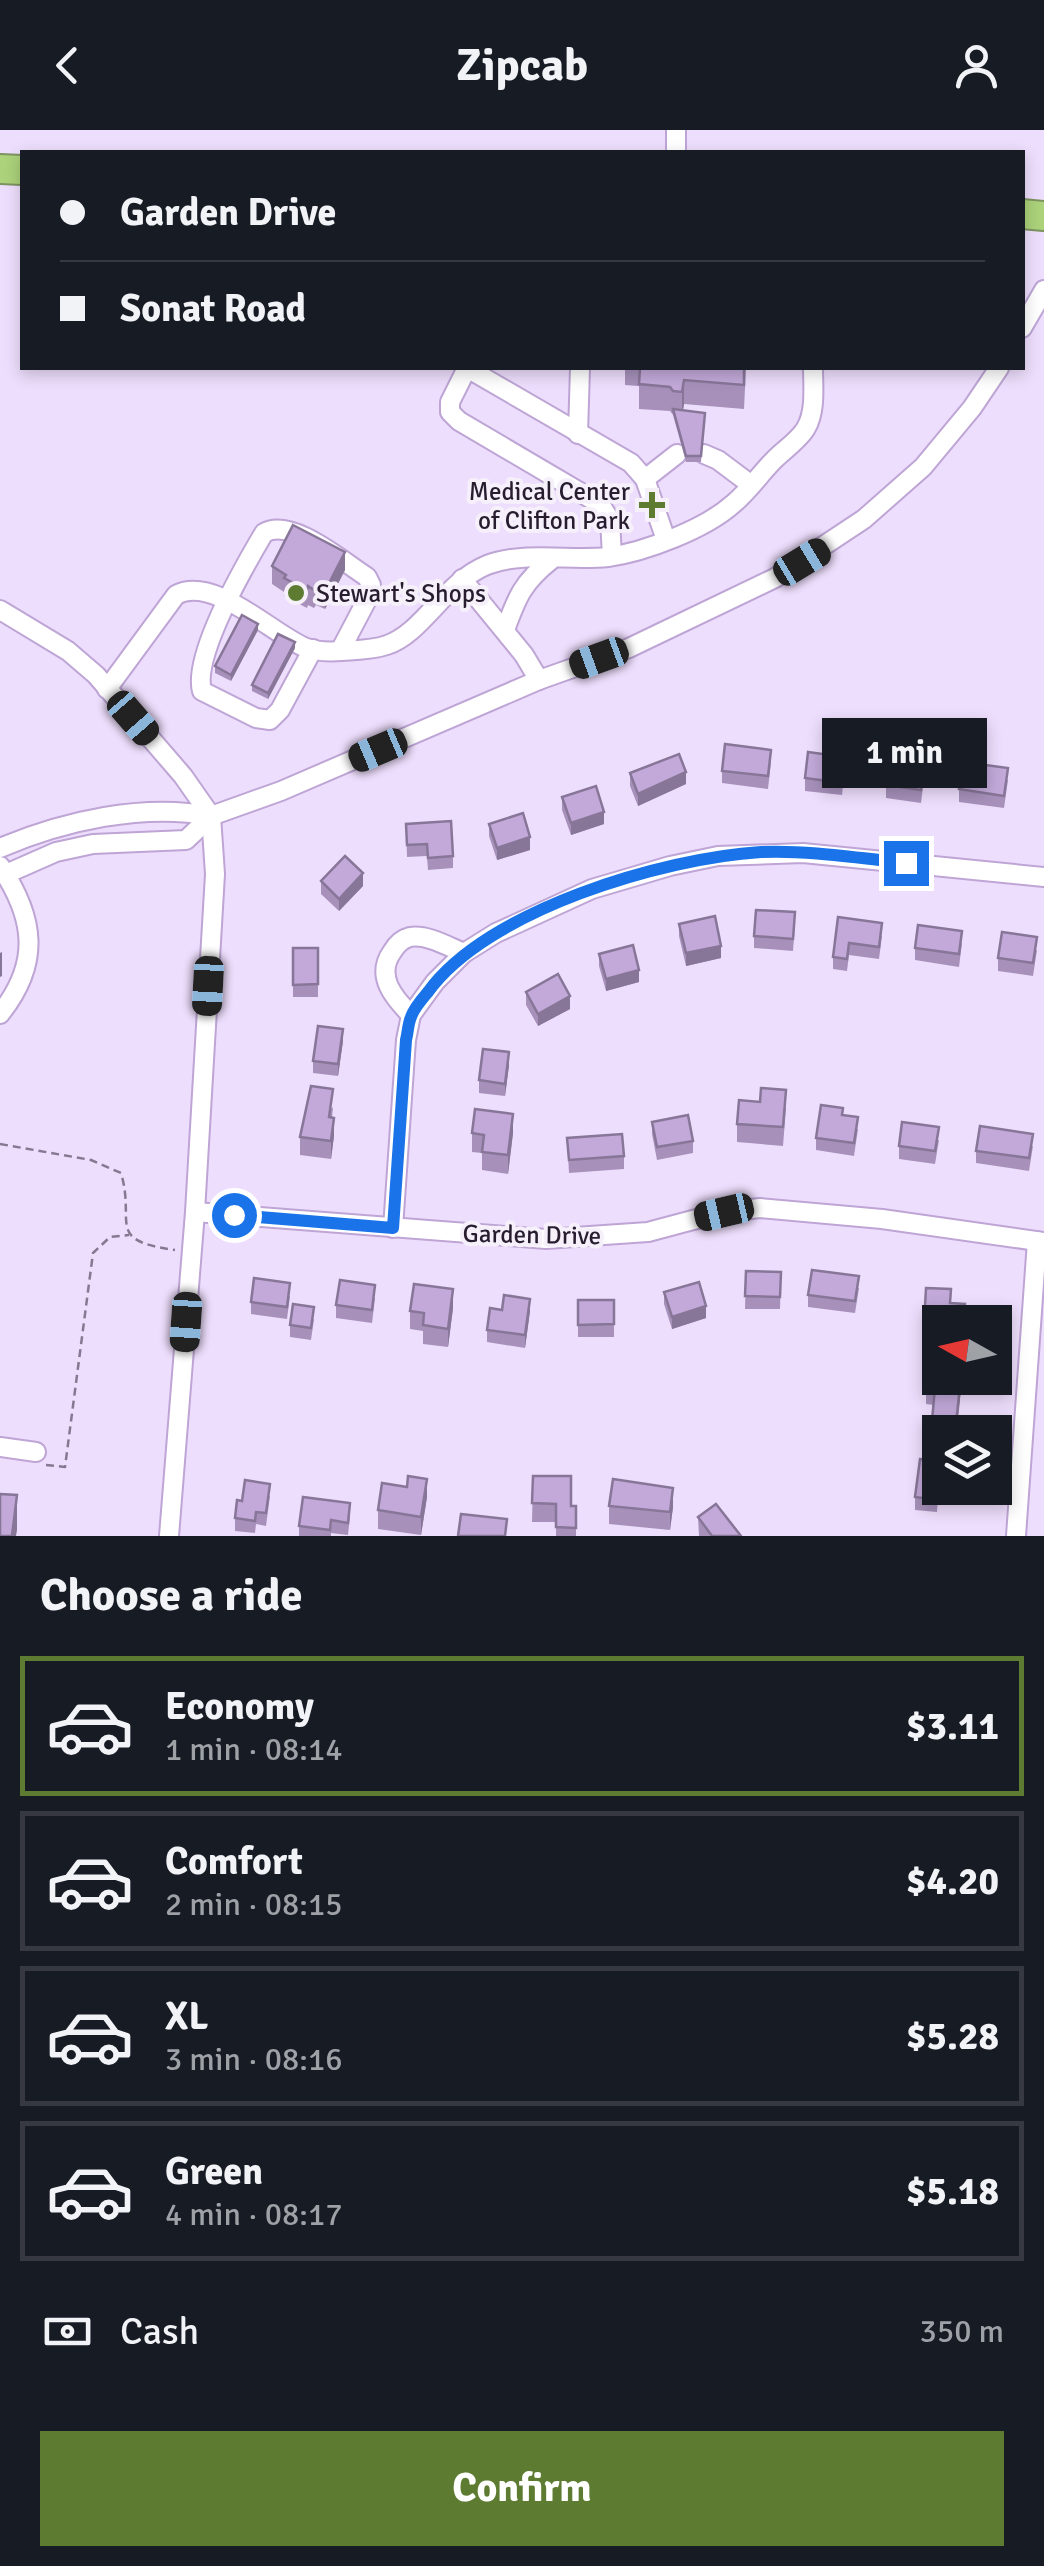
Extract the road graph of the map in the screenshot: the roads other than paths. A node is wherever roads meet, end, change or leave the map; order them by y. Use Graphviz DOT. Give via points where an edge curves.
graph roads {
  1 [pos="1044,290"];
  2 [pos="1025,323"];
  3 [pos="466,370"];
  4 [pos="470,370"];
  5 [pos="579,370"];
  6 [pos="813,370"];
  7 [pos="997,370"];
  8 [pos="578,434"];
  9 [pos="677,454"];
  10 [pos="704,454"];
  11 [pos="645,479"];
  12 [pos="750,484"];
  13 [pos="666,540"];
  14 [pos="612,556"];
  15 [pos="551,560"];
  16 [pos="462,579"];
  17 [pos="225,600"];
  18 [pos="0,610"];
  19 [pos="505,630"];
  20 [pos="312,649"];
  21 [pos="340,651"];
  22 [pos="539,680"];
  23 [pos="108,689"];
  24 [pos="211,816"];
  25 [pos="0,848"];
  26 [pos="3,870"];
  27 [pos="1044,877"];
  28 [pos="464,953"];
  29 [pos="0,1014"];
  30 [pos="411,1015"];
  31 [pos="195,1212"];
  32 [pos="393,1228"];
  33 [pos="1040,1241"];
  34 [pos="0,1447"];
  35 [pos="36,1458"];
  36 [pos="169,1536"];
  37 [pos="1016,1536"];
  1 -- 2 [label="street"];
  3 -- 14 [label="street" via="450,412 600,504 610,520"];
  4 -- 8 [label="street"];
  5 -- 8 [label="street"];
  6 -- 12 [label="street" via="806,428"];
  7 -- 22 [label="street" via="923,466 828,545 629,648"];
  8 -- 11 [label="street" via="631,463"];
  9 -- 11 [label="street"];
  10 -- 12 [label="street"];
  11 -- 13 [label="street"];
  12 -- 13 [label="street" via="716,517"];
  13 -- 14 [label="street"];
  14 -- 15 [label="street"];
  15 -- 16 [label="street" via="489,564"];
  15 -- 19 [label="street" via="529,576"];
  16 -- 19 [label="street"];
  16 -- 21 [label="street" via="388,645"];
  17 -- 20 [label="street"];
  17 -- 20 [label="street" via="200,682 212,697 270,720"];
  17 -- 21 [label="street" via="264,532 283,527 299,534 371,585"];
  17 -- 23 [label="street" via="188,588 176,595"];
  18 -- 23 [label="street" via="68,651"];
  19 -- 22 [label="street"];
  20 -- 21 [label="street"];
  22 -- 24 [label="street"];
  23 -- 24 [label="street"];
  24 -- 25 [label="street" via="177,810 127,815"];
  24 -- 26 [label="street" via="186,840 93,844"];
  24 -- 31 [label="street" via="215,874"];
  26 -- 29 [label="street" via="26,915 30,951 22,980"];
  27 -- 28 [label="street" via="803,853 718,856 592,889"];
  28 -- 30 [label="street"];
  28 -- 30 [label="street" via="424,938 396,946 386,982"];
  30 -- 32 [label="street"];
  31 -- 32 [label="street, Garden Drive"];
  31 -- 36 [label="street"];
  32 -- 33 [label="street, Garden Drive" via="582,1239 760,1208"];
  33 -- 37 [label="street"];
  34 -- 35 [label="street"];
}
